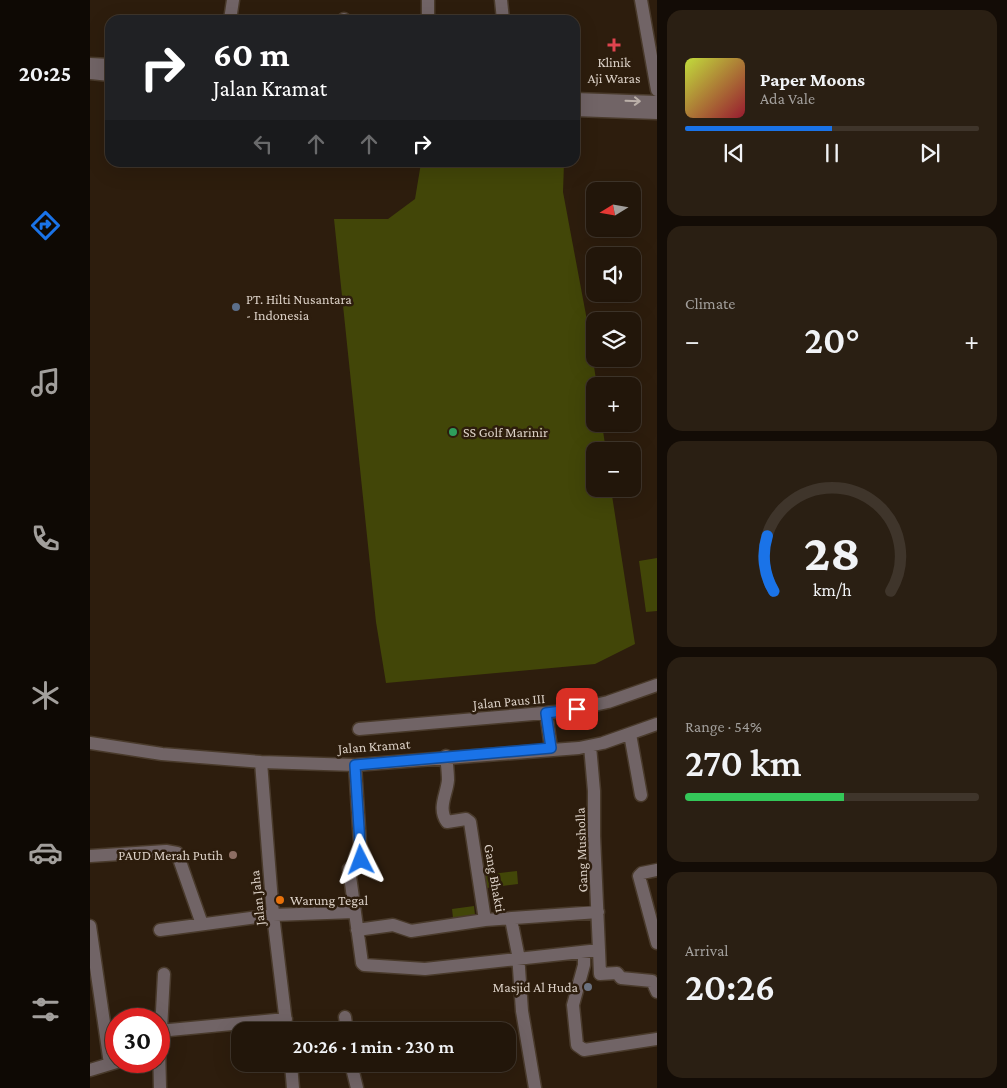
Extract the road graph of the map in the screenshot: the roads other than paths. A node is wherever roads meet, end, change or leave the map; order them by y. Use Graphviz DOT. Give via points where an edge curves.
graph roads {
  1 [pos="233,0"];
  2 [pos="428,0"];
  3 [pos="501,0"];
  4 [pos="641,0"];
  5 [pos="231,15"];
  6 [pos="428,15"];
  7 [pos="502,15"];
  8 [pos="90,64"];
  9 [pos="105,65"];
  10 [pos="90,73"];
  11 [pos="105,74"];
  12 [pos="657,90"];
  13 [pos="580,101"];
  14 [pos="657,102"];
  15 [pos="613,106"];
  16 [pos="580,109"];
  17 [pos="657,113"];
  18 [pos="657,684"];
  19 [pos="546,713"];
  20 [pos="657,724"];
  21 [pos="359,728"];
  22 [pos="630,734"];
  23 [pos="90,743"];
  24 [pos="590,746"];
  25 [pos="551,748"];
  26 [pos="446,756"];
  27 [pos="261,762"];
  28 [pos="355,765"];
  29 [pos="641,795"];
  30 [pos="90,856"];
  31 [pos="657,870"];
  32 [pos="354,912"];
  33 [pos="598,912"];
  34 [pos="273,915"];
  35 [pos="512,919"];
  36 [pos="485,920"];
  37 [pos="202,924"];
  38 [pos="90,926"];
  39 [pos="160,930"];
  40 [pos="357,930"];
  41 [pos="657,943"];
  42 [pos="593,951"];
  43 [pos="518,960"];
  44 [pos="164,974"];
  45 [pos="657,992"];
  46 [pos="105,1008"];
  47 [pos="162,1008"];
  48 [pos="345,1018"];
  49 [pos="286,1022"];
  50 [pos="346,1022"];
  51 [pos="231,1027"];
  52 [pos="170,1030"];
  53 [pos="657,1039"];
  54 [pos="105,1066"];
  55 [pos="90,1070"];
  56 [pos="292,1072"];
  57 [pos="353,1072"];
  58 [pos="160,1073"];
  59 [pos="160,1088"];
  60 [pos="293,1088"];
  61 [pos="357,1088"];
  62 [pos="535,1088"];
  1 -- 5 [label="street"];
  2 -- 6 [label="street"];
  3 -- 7 [label="street"];
  4 -- 12 [label="street"];
  8 -- 9 [label="street"];
  10 -- 11 [label="street"];
  13 -- 15 [label="street"];
  15 -- 14 [label="street, one-way"];
  15 -- 16 [label="street"];
  15 -- 17 [label="street"];
  18 -- 19 [label="street, Jalan Paus III" via="588,707"];
  19 -- 21 [label="street, Jalan Paus III"];
  19 -- 25 [label="street"];
  20 -- 22 [label="street, Jalan Kramat"];
  22 -- 24 [label="street, Jalan Kramat"];
  22 -- 29 [label="street"];
  23 -- 27 [label="street, Jalan Kramat" via="162,754"];
  24 -- 25 [label="street, Jalan Kramat"];
  24 -- 33 [label="street, Gang Musholla"];
  25 -- 26 [label="street, Jalan Kramat"];
  26 -- 28 [label="street, Jalan Kramat"];
  26 -- 36 [label="street, Gang Bhakti" via="448,781 442,797 445,818 448,822 466,819 470,822"];
  27 -- 28 [label="street, Jalan Kramat"];
  27 -- 34 [label="street, Jalan Jaha"];
  28 -- 32 [label="street" via="361,860 349,869"];
  30 -- 37 [label="street" via="177,853"];
  31 -- 41 [label="street" via="642,873 640,881"];
  32 -- 34 [label="street"];
  32 -- 40 [label="street"];
  33 -- 35 [label="street, Gang Bhakti"];
  33 -- 42 [label="street, Gang Musholla"];
  34 -- 37 [label="street"];
  34 -- 49 [label="street, Jalan Jaha"];
  35 -- 36 [label="street, Gang Bhakti"];
  35 -- 43 [label="street"];
  36 -- 40 [label="street" via="412,931 393,925"];
  37 -- 39 [label="street"];
  38 -- 46 [label="street"];
  40 -- 43 [label="street" via="364,965 425,969"];
  42 -- 43 [label="street"];
  42 -- 45 [label="street" via="600,974 617,973 621,978 652,981"];
  42 -- 53 [label="street" via="584,965 573,1005 577,1045 584,1050"];
  43 -- 62 [label="street" via="522,1012"];
  44 -- 47 [label="street"];
  48 -- 50 [label="street"];
  51 -- 52 [label="street"];
  54 -- 55 [label="street"];
  56 -- 60 [label="street"];
  57 -- 61 [label="street"];
  58 -- 59 [label="street"];
}
